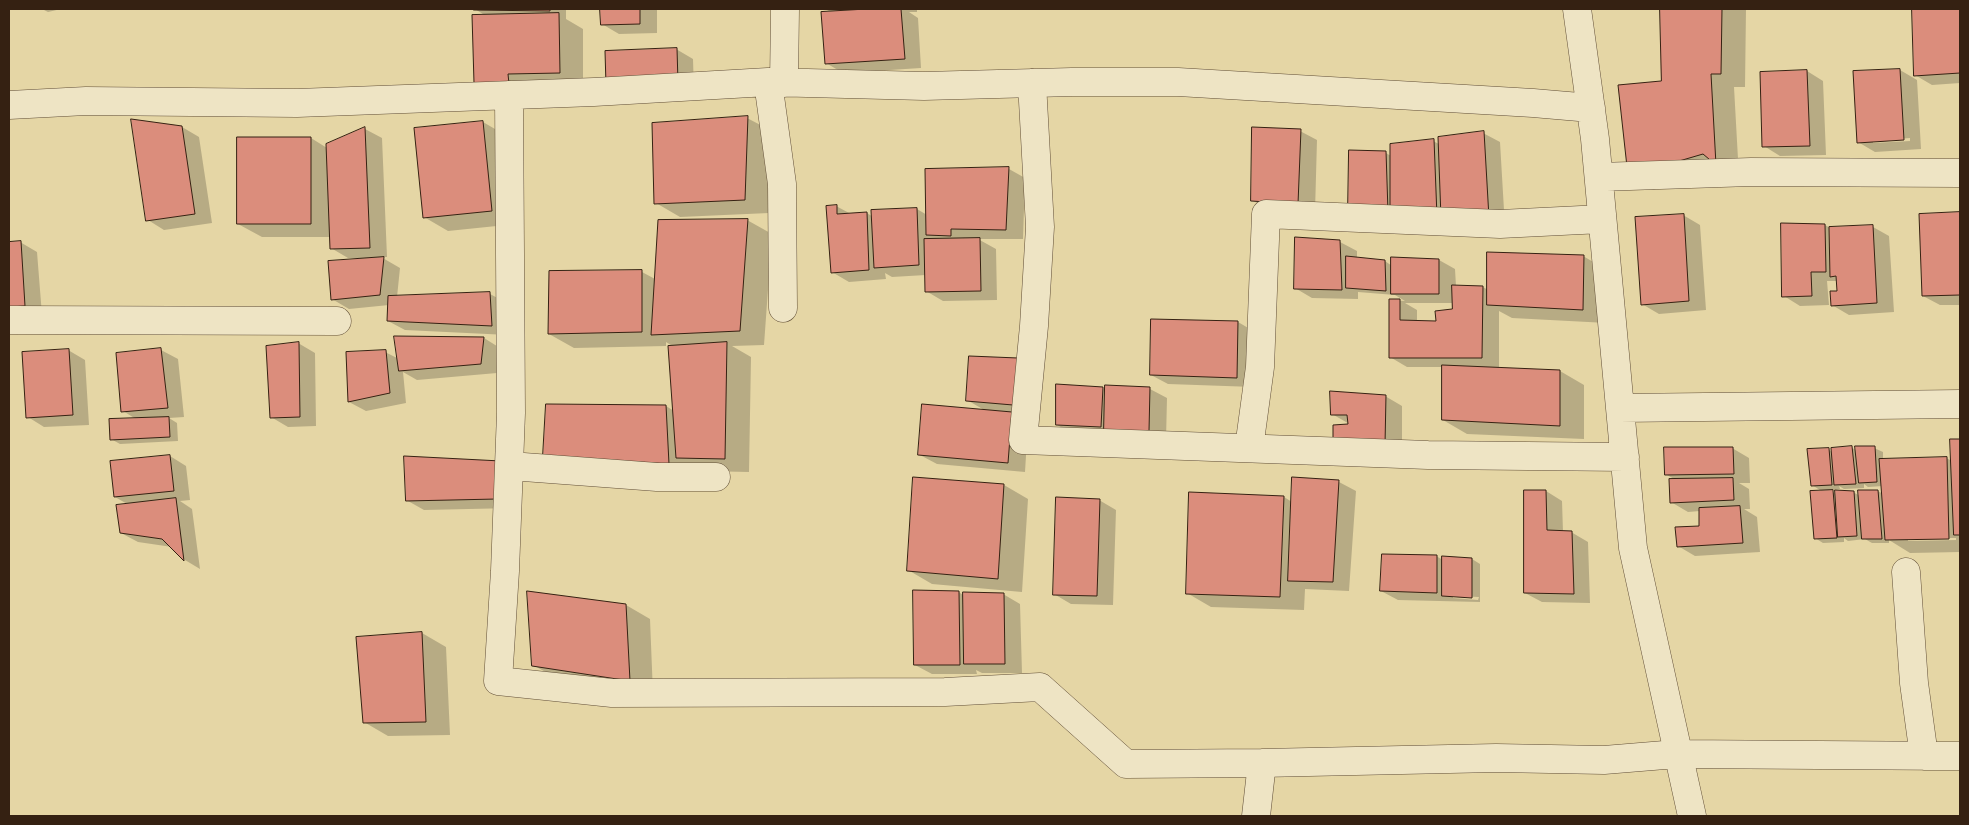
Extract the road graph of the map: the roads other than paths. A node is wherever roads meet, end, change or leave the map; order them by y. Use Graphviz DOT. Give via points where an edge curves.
graph roads {
  1 [pos="785,9"];
  2 [pos="1577,9"];
  3 [pos="776,83"];
  4 [pos="1032,83"];
  5 [pos="509,96"];
  6 [pos="9,105"];
  7 [pos="1591,108"];
  8 [pos="1960,173"];
  9 [pos="1598,177"];
  10 [pos="1602,219"];
  11 [pos="783,308"];
  12 [pos="9,320"];
  13 [pos="336,321"];
  14 [pos="1960,404"];
  15 [pos="1620,408"];
  16 [pos="1249,448"];
  17 [pos="1625,456"];
  18 [pos="510,466"];
  19 [pos="716,477"];
  20 [pos="1906,572"];
  21 [pos="1677,754"];
  22 [pos="1924,756"];
  23 [pos="1960,756"];
  24 [pos="1262,763"];
  25 [pos="1256,816"];
  26 [pos="1692,816"];
  1 -- 3 [label="street"];
  2 -- 7 [label="street"];
  3 -- 4 [label="street" via="924,86"];
  3 -- 5 [label="street"];
  3 -- 11 [label="street" via="782,184"];
  4 -- 7 [label="street" via="1178,82"];
  4 -- 16 [label="street" via="1040,227 1023,440"];
  5 -- 6 [label="street" via="297,104 86,101"];
  5 -- 18 [label="street"];
  7 -- 9 [label="street"];
  8 -- 9 [label="street" via="1751,172"];
  9 -- 10 [label="street"];
  10 -- 15 [label="street"];
  10 -- 16 [label="street" via="1500,224 1266,214 1260,367"];
  12 -- 13 [label="street"];
  14 -- 15 [label="street"];
  15 -- 17 [label="street"];
  16 -- 17 [label="street" via="1428,456"];
  17 -- 21 [label="street" via="1633,548"];
  18 -- 19 [label="street" via="657,477"];
  18 -- 24 [label="street" via="498,682 612,693 945,692 1040,687 1126,764"];
  20 -- 22 [label="street" via="1914,683"];
  21 -- 22 [label="street"];
  21 -- 24 [label="street" via="1604,760 1496,758"];
  21 -- 26 [label="street"];
  22 -- 23 [label="street"];
  24 -- 25 [label="street"];
}
